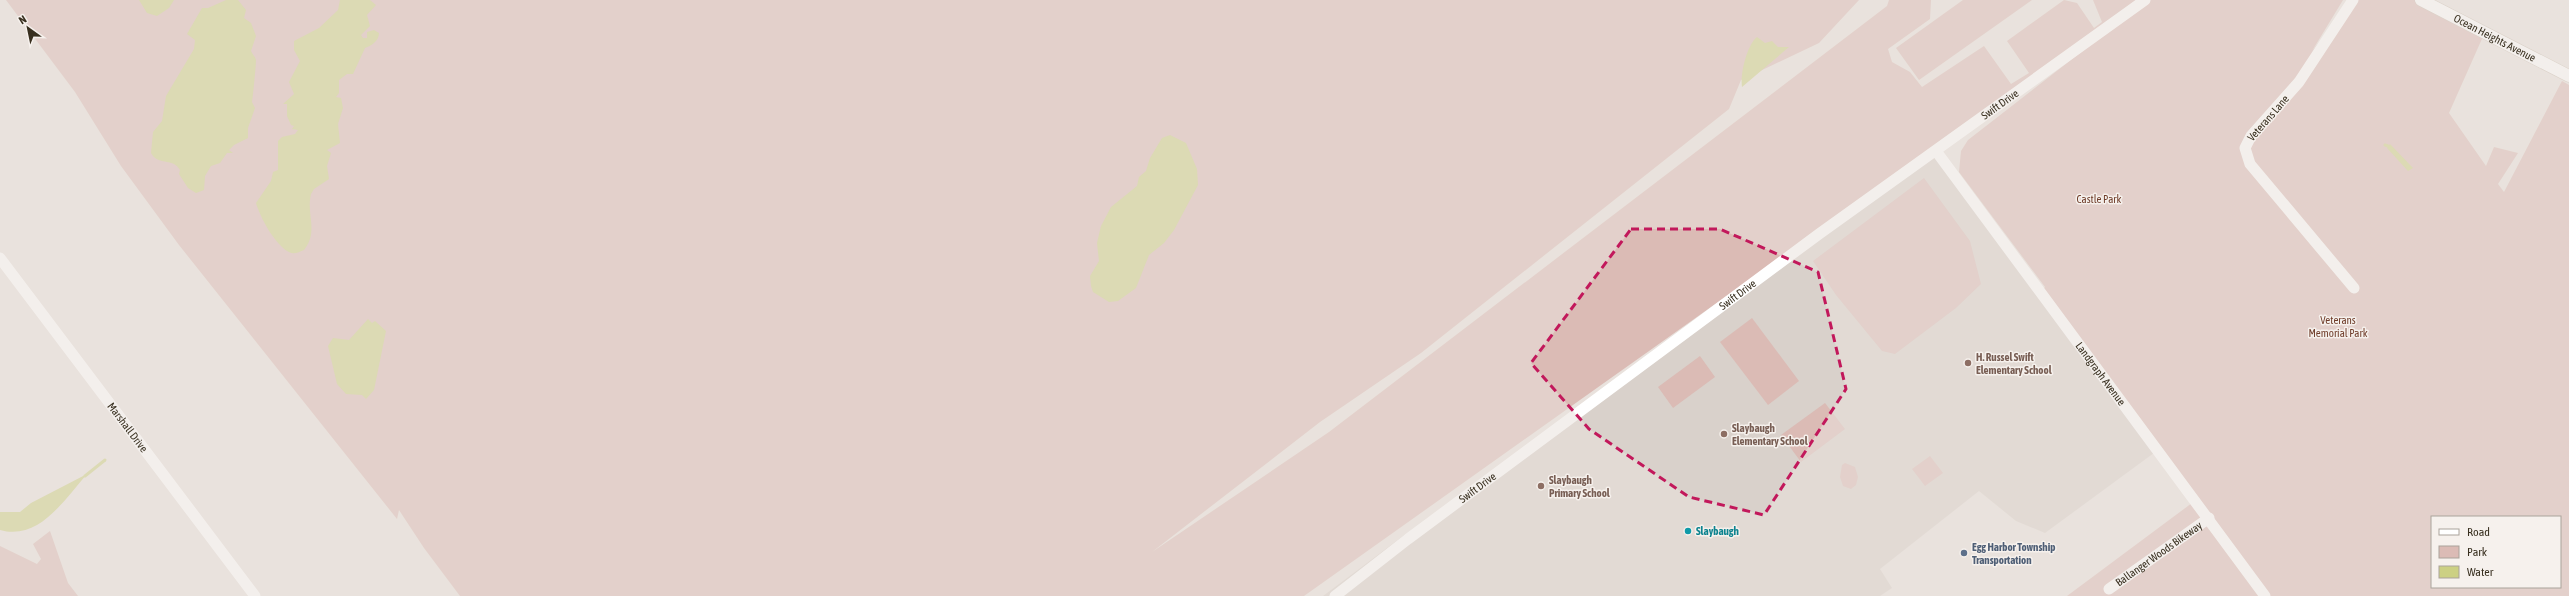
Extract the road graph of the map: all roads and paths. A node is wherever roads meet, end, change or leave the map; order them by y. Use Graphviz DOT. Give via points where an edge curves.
graph roads {
  1 [pos="2145,0"];
  2 [pos="2353,0"];
  3 [pos="2421,0"];
  4 [pos="2569,76"];
  5 [pos="1936,151"];
  6 [pos="2,264"];
  7 [pos="2354,288"];
  8 [pos="2209,518"];
  9 [pos="2109,589"];
  10 [pos="255,596"];
  11 [pos="1335,596"];
  12 [pos="2265,596"];
  1 -- 5 [label="street, Swift Drive"];
  2 -- 7 [label="street, Veterans Lane" via="2299,82 2251,136 2245,148 2250,164"];
  3 -- 4 [label="main road, Ocean Heights Avenue"];
  5 -- 8 [label="street, Landgraph Avenue"];
  5 -- 11 [label="street, Swift Drive" via="1819,234"];
  6 -- 10 [label="street, Marshall Drive"];
  8 -- 9 [label="street, Ballanger Woods Bikeway"];
  8 -- 12 [label="street, Landgraph Avenue"];
}
